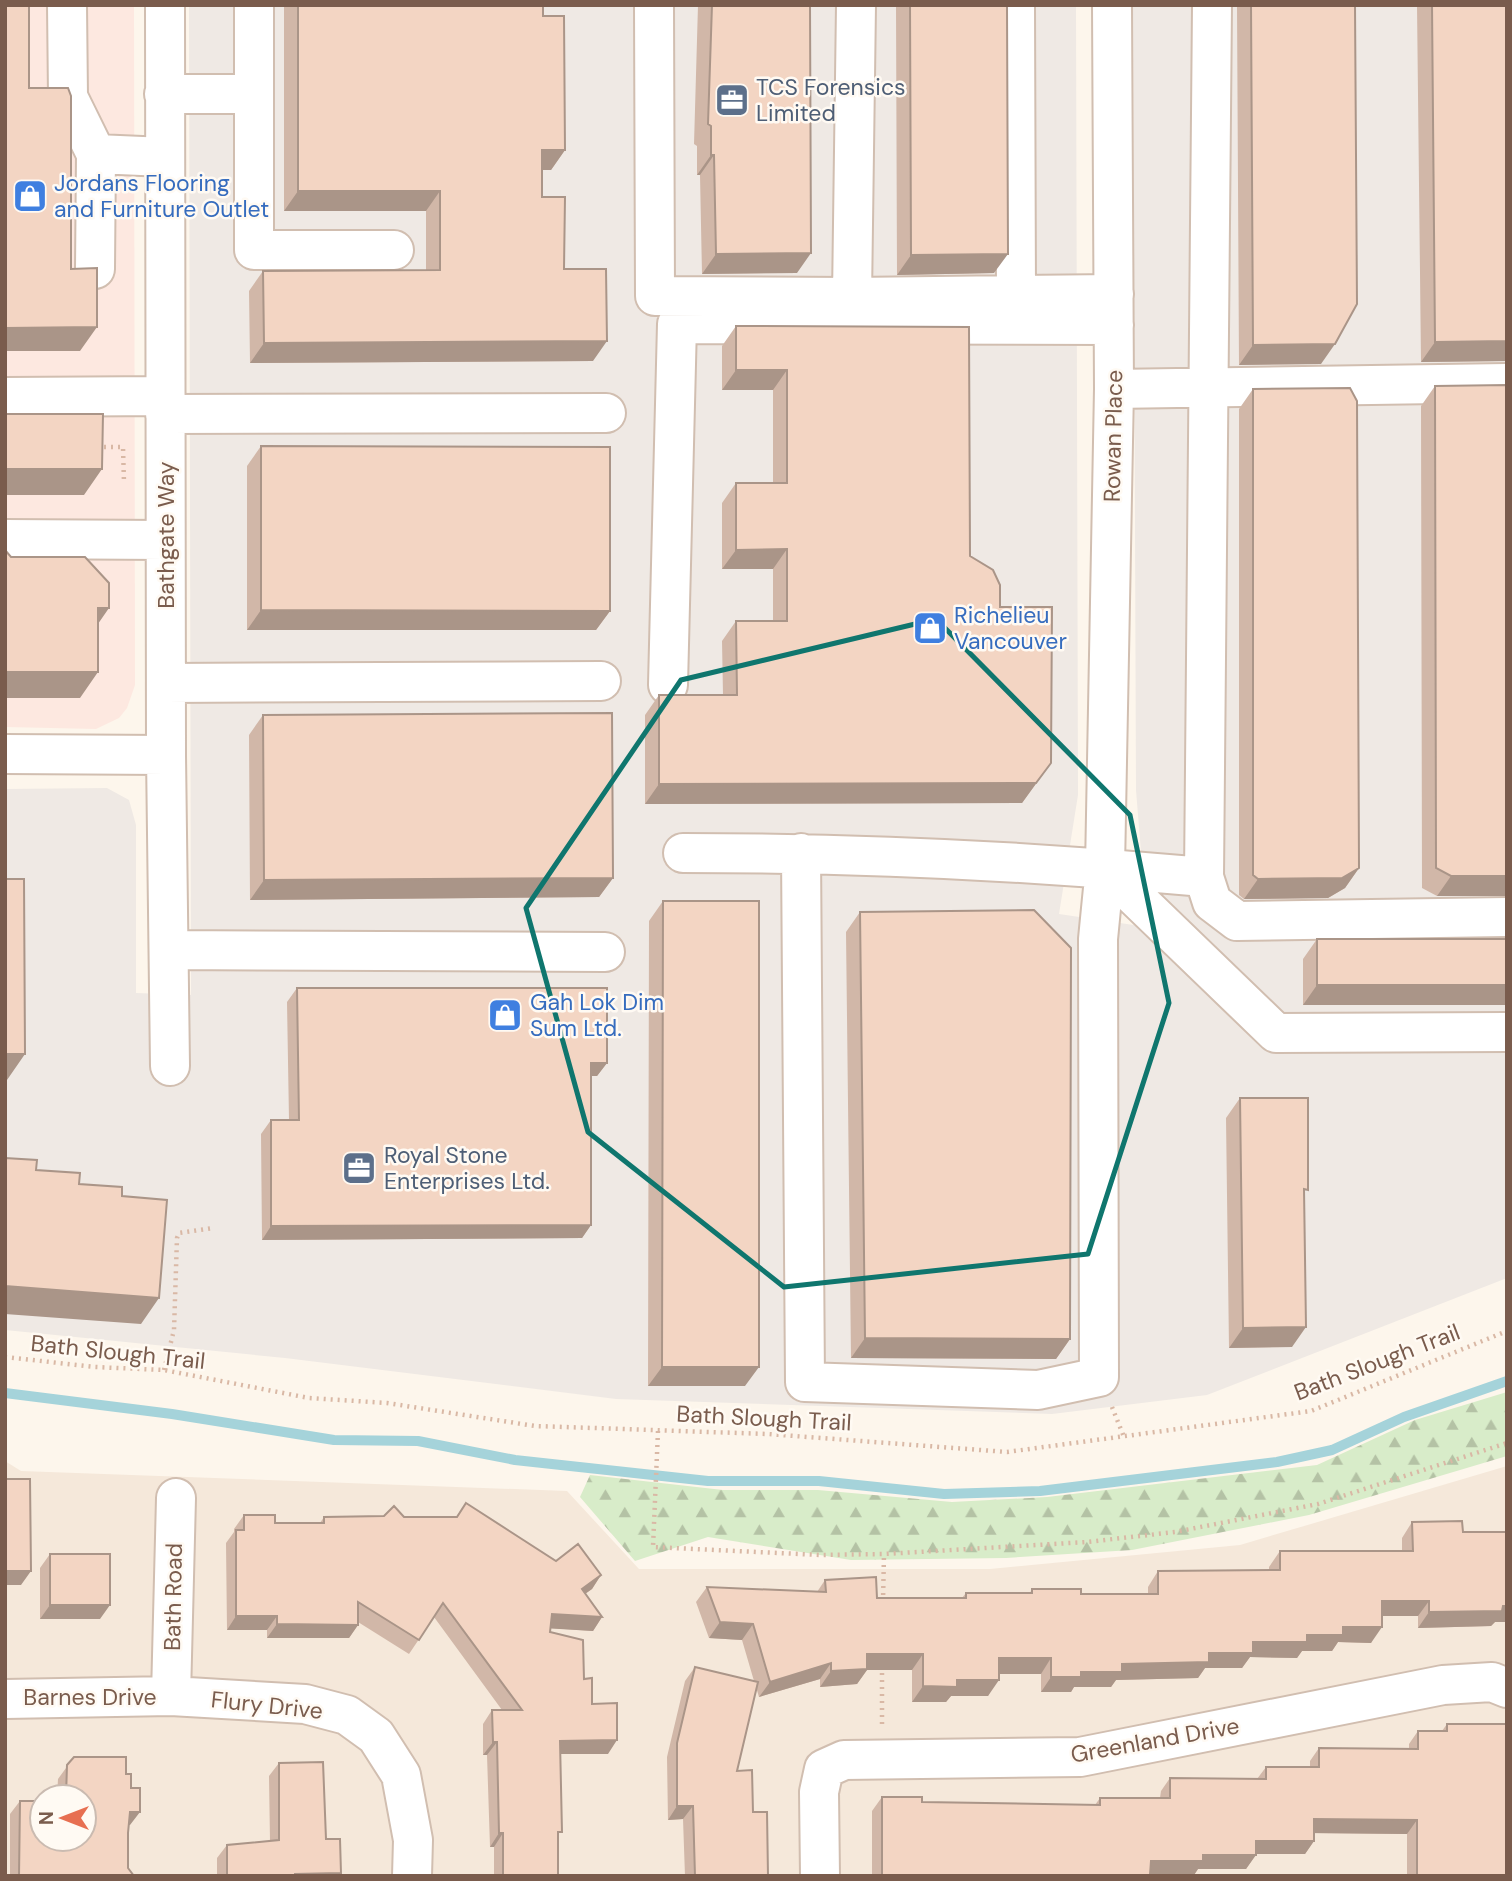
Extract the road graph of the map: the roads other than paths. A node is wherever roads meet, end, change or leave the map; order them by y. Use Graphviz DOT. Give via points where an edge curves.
graph roads {
  1 [pos="68,5"];
  2 [pos="165,5"];
  3 [pos="254,5"];
  4 [pos="654,5"];
  5 [pos="856,5"];
  6 [pos="1015,5"];
  7 [pos="1112,5"];
  8 [pos="1212,5"];
  9 [pos="164,94"];
  10 [pos="254,94"];
  11 [pos="96,154"];
  12 [pos="165,157"];
  13 [pos="394,250"];
  14 [pos="95,269"];
  15 [pos="1016,295"];
  16 [pos="852,297"];
  17 [pos="1114,310"];
  18 [pos="1507,383"];
  19 [pos="1209,387"];
  20 [pos="1114,388"];
  21 [pos="5,397"];
  22 [pos="165,405"];
  23 [pos="606,413"];
  24 [pos="5,539"];
  25 [pos="165,540"];
  26 [pos="601,681"];
  27 [pos="166,683"];
  28 [pos="668,685"];
  29 [pos="5,754"];
  30 [pos="166,755"];
  31 [pos="683,853"];
  32 [pos="801,853"];
  33 [pos="1105,868"];
  34 [pos="1204,877"];
  35 [pos="1507,917"];
  36 [pos="169,950"];
  37 [pos="605,952"];
  38 [pos="1507,1032"];
  39 [pos="170,1066"];
  40 [pos="176,1498"];
  41 [pos="1507,1688"];
  42 [pos="7,1695"];
  43 [pos="171,1696"];
  44 [pos="412,1876"];
  45 [pos="820,1876"];
  1 -- 11 [label="street" via="68,97"];
  2 -- 9 [label="street, Bathgate Way"];
  3 -- 10 [label="street"];
  4 -- 16 [label="street" via="655,296"];
  5 -- 16 [label="street"];
  6 -- 15 [label="street"];
  7 -- 17 [label="street, Rowan Place"];
  8 -- 19 [label="street"];
  9 -- 10 [label="street"];
  9 -- 12 [label="street, Bathgate Way"];
  10 -- 13 [label="street" via="254,250"];
  11 -- 12 [label="street"];
  11 -- 14 [label="street"];
  12 -- 22 [label="street, Bathgate Way"];
  15 -- 16 [label="street"];
  15 -- 17 [label="street"];
  17 -- 20 [label="street, Rowan Place"];
  17 -- 28 [label="street" via="677,324"];
  18 -- 19 [label="street"];
  19 -- 20 [label="street"];
  19 -- 34 [label="street"];
  20 -- 33 [label="street, Rowan Place"];
  21 -- 22 [label="street"];
  22 -- 23 [label="street"];
  22 -- 25 [label="street, Bathgate Way"];
  24 -- 25 [label="street"];
  25 -- 27 [label="street, Bathgate Way"];
  26 -- 27 [label="street"];
  27 -- 30 [label="street, Bathgate Way"];
  29 -- 30 [label="street"];
  30 -- 36 [label="street, Bathgate Way"];
  31 -- 32 [label="street"];
  32 -- 33 [label="street"];
  32 -- 33 [label="street, Rowan Place" via="805,1382 1038,1390 1099,1377 1098,939"];
  33 -- 34 [label="street"];
  33 -- 38 [label="street" via="1276,1033"];
  34 -- 35 [label="street" via="1212,902 1237,920"];
  36 -- 37 [label="street"];
  36 -- 39 [label="street, Bathgate Way"];
  40 -- 43 [label="street, Bath Road"];
  41 -- 45 [label="street, Greenland Drive" via="1492,1682 1443,1685 1080,1757 844,1759 824,1769 819,1792"];
  42 -- 43 [label="street, Barnes Drive"];
  43 -- 44 [label="street, Flury Drive" via="305,1704 347,1715 376,1736 401,1775 412,1840"];
}
